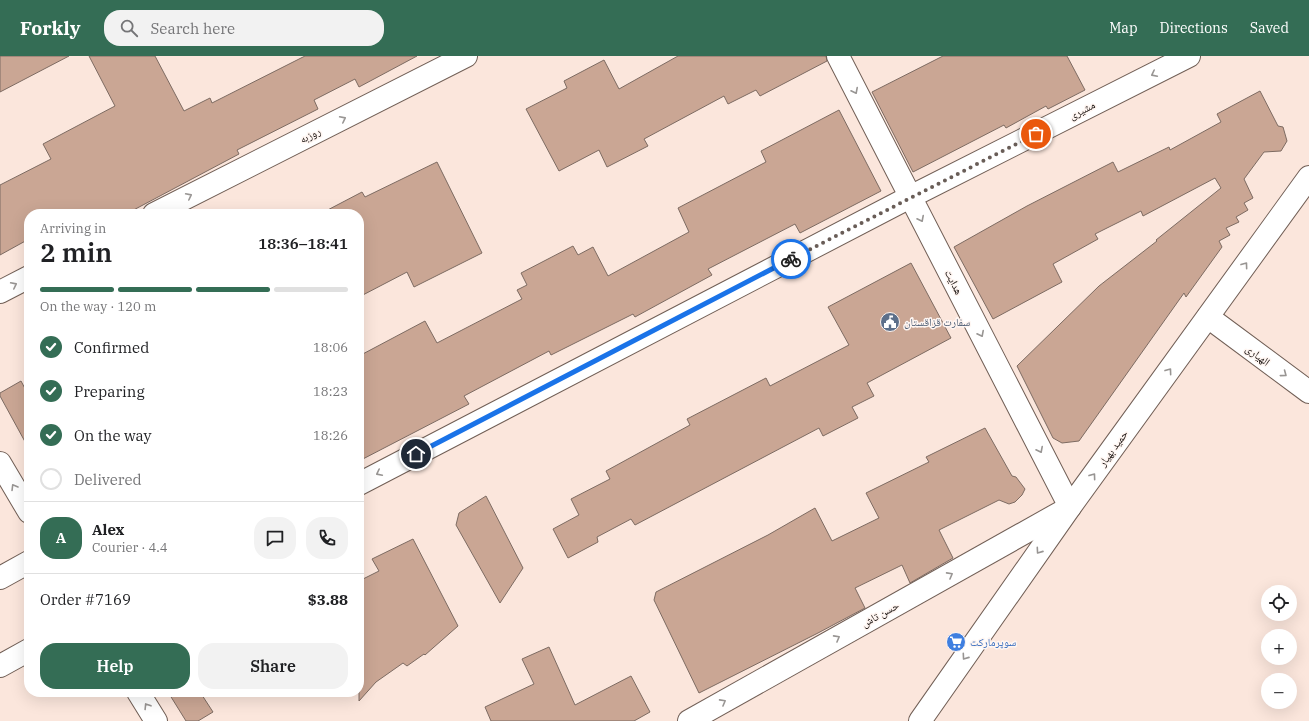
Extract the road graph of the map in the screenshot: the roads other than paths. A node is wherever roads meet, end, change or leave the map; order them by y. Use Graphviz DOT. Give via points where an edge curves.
graph roads {
  1 [pos="466,56"];
  2 [pos="838,56"];
  3 [pos="1189,56"];
  4 [pos="1309,177"];
  5 [pos="910,197"];
  6 [pos="164,209"];
  7 [pos="24,280"];
  8 [pos="0,292"];
  9 [pos="1208,317"];
  10 [pos="1309,392"];
  11 [pos="0,463"];
  12 [pos="364,481"];
  13 [pos="24,504"];
  14 [pos="1070,508"];
  15 [pos="24,565"];
  16 [pos="0,578"];
  17 [pos="24,653"];
  18 [pos="0,666"];
  19 [pos="141,697"];
  20 [pos="156,721"];
  21 [pos="690,721"];
  22 [pos="920,721"];
  6 -- 1 [label="street, روزبه, one-way"];
  2 -- 5 [label="street, هدایت, one-way"];
  3 -- 5 [label="street, مشیری, one-way"];
  9 -- 4 [label="street, حمید بهیار, one-way"];
  5 -- 12 [label="street, مشیری, one-way"];
  5 -- 14 [label="street, هدایت, one-way"];
  8 -- 7 [label="street, one-way"];
  9 -- 10 [label="street, الهیاری, one-way"];
  14 -- 9 [label="street, حمید بهیار, one-way"];
  13 -- 11 [label="street, one-way"];
  21 -- 14 [label="street, حسن تاش, one-way"];
  14 -- 22 [label="street, حمید بهیار, one-way"];
  15 -- 16 [label="street"];
  17 -- 18 [label="street"];
  20 -- 19 [label="street, one-way"];
}
